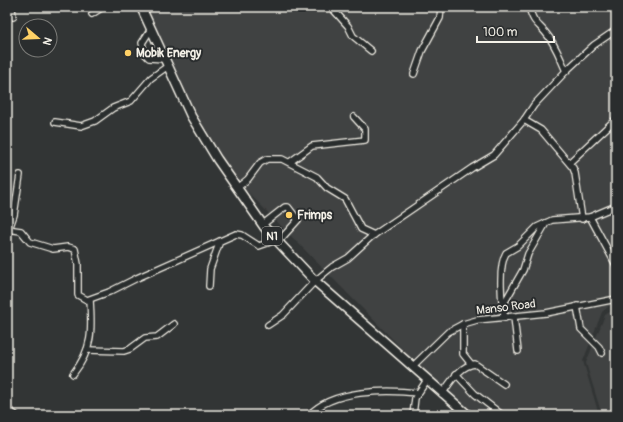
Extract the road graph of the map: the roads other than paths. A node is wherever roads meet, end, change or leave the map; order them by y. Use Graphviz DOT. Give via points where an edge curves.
graph roads {
  1 [pos="12,7"];
  2 [pos="103,7"];
  3 [pos="141,7"];
  4 [pos="331,7"];
  5 [pos="441,7"];
  6 [pos="529,7"];
  7 [pos="92,14"];
  8 [pos="13,17"];
  9 [pos="151,29"];
  10 [pos="616,30"];
  11 [pos="371,51"];
  12 [pos="166,63"];
  13 [pos="566,71"];
  14 [pos="414,74"];
  15 [pos="354,117"];
  16 [pos="616,119"];
  17 [pos="524,120"];
  18 [pos="55,122"];
  19 [pos="290,162"];
  20 [pos="570,162"];
  21 [pos="20,176"];
  22 [pos="237,188"];
  23 [pos="616,206"];
  24 [pos="590,217"];
  25 [pos="582,219"];
  26 [pos="546,223"];
  27 [pos="262,225"];
  28 [pos="8,229"];
  29 [pos="374,236"];
  30 [pos="220,240"];
  31 [pos="277,241"];
  32 [pos="616,265"];
  33 [pos="315,280"];
  34 [pos="209,286"];
  35 [pos="616,299"];
  36 [pos="90,300"];
  37 [pos="577,306"];
  38 [pos="502,307"];
  39 [pos="514,317"];
  40 [pos="505,318"];
  41 [pos="174,324"];
  42 [pos="463,324"];
  43 [pos="268,325"];
  44 [pos="87,350"];
  45 [pos="518,351"];
  46 [pos="602,353"];
  47 [pos="471,364"];
  48 [pos="413,366"];
  49 [pos="73,374"];
  50 [pos="456,374"];
  51 [pos="427,380"];
  52 [pos="504,384"];
  53 [pos="418,393"];
  54 [pos="442,394"];
  55 [pos="7,409"];
  56 [pos="16,415"];
  57 [pos="309,415"];
  58 [pos="413,415"];
  59 [pos="468,415"];
  60 [pos="502,415"];
  1 -- 8 [label="street"];
  2 -- 7 [label="street"];
  3 -- 9 [label="highway, N1"];
  4 -- 11 [label="street" via="348,26 353,36"];
  5 -- 14 [label="street" via="440,18 422,51"];
  6 -- 13 [label="street" via="533,21 545,32"];
  9 -- 12 [label="highway, N1"];
  9 -- 12 [label="street" via="142,43 145,54 149,58"];
  10 -- 13 [label="street" via="594,45"];
  12 -- 18 [label="street" via="131,101 113,108 95,121 81,126"];
  12 -- 22 [label="highway, N1" via="196,126"];
  13 -- 17 [label="street" via="534,105"];
  15 -- 19 [label="street" via="364,129 365,140 312,146"];
  16 -- 20 [label="street"];
  17 -- 20 [label="street" via="541,130"];
  17 -- 29 [label="street" via="494,155"];
  19 -- 22 [label="street" via="268,158"];
  19 -- 29 [label="street" via="345,199 361,229"];
  20 -- 25 [label="street" via="575,173"];
  21 -- 28 [label="street" via="17,204"];
  22 -- 27 [label="highway, N1"];
  23 -- 24 [label="street"];
  24 -- 25 [label="street"];
  24 -- 32 [label="street"];
  25 -- 26 [label="street" via="555,219"];
  26 -- 38 [label="street"];
  26 -- 38 [label="street" via="533,230 503,258"];
  27 -- 31 [label="highway, N1"];
  27 -- 31 [label="street" via="288,207 298,220"];
  28 -- 36 [label="street" via="21,232 27,240 52,250 68,247 75,249 78,264 78,295"];
  29 -- 33 [label="street" via="348,258"];
  30 -- 31 [label="street" via="236,234 259,246"];
  30 -- 34 [label="street" via="210,269"];
  30 -- 36 [label="street"];
  31 -- 33 [label="highway, N1"];
  33 -- 43 [label="street" via="283,315"];
  33 -- 48 [label="highway, N1"];
  35 -- 37 [label="street, Manso Road"];
  36 -- 44 [label="street" via="92,332"];
  37 -- 39 [label="street, Manso Road"];
  37 -- 46 [label="street" via="581,329"];
  38 -- 40 [label="street"];
  39 -- 40 [label="street, Manso Road"];
  39 -- 45 [label="street"];
  40 -- 42 [label="street, Manso Road"];
  41 -- 44 [label="street" via="157,337 144,338 124,351"];
  42 -- 47 [label="street" via="463,354"];
  42 -- 48 [label="street, Manso Road" via="448,332"];
  44 -- 49 [label="street"];
  47 -- 50 [label="street"];
  47 -- 52 [label="street" via="475,364"];
  48 -- 51 [label="highway, N1"];
  50 -- 54 [label="street"];
  50 -- 60 [label="street" via="475,394"];
  51 -- 53 [label="street"];
  51 -- 54 [label="highway, N1"];
  53 -- 57 [label="street" via="364,393 337,398 319,406"];
  53 -- 58 [label="street"];
  54 -- 59 [label="highway, N1"];
  55 -- 56 [label="street"];
}
